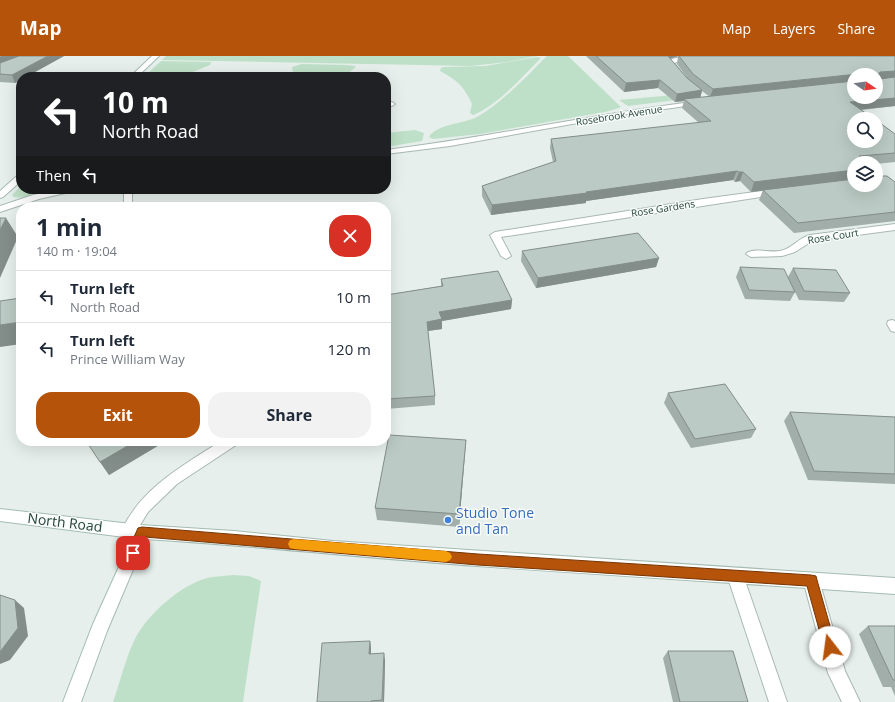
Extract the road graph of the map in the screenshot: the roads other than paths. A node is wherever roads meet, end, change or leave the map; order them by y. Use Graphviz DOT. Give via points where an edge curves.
graph roads {
  1 [pos="156,56"];
  2 [pos="689,57"];
  3 [pos="138,72"];
  4 [pos="683,79"];
  5 [pos="709,102"];
  6 [pos="391,151"];
  7 [pos="16,182"];
  8 [pos="784,191"];
  9 [pos="51,194"];
  10 [pos="0,196"];
  11 [pos="23,202"];
  12 [pos="16,204"];
  13 [pos="0,209"];
  14 [pos="895,227"];
  15 [pos="751,254"];
  16 [pos="506,256"];
  17 [pos="223,446"];
  18 [pos="0,515"];
  19 [pos="136,531"];
  20 [pos="735,575"];
  21 [pos="811,580"];
  22 [pos="895,586"];
  23 [pos="72,702"];
  24 [pos="778,702"];
  25 [pos="851,702"];
  1 -- 3 [label="street"];
  2 -- 4 [label="street" via="670,63"];
  5 -- 6 [label="street, Rosebrook Avenue" via="628,112 450,144"];
  7 -- 10 [label="street"];
  8 -- 16 [label="street, Rose Gardens" via="495,235"];
  9 -- 11 [label="street"];
  12 -- 13 [label="street"];
  14 -- 15 [label="street, Rose Court" via="810,238 785,253"];
  17 -- 19 [label="street" via="172,480 143,508"];
  18 -- 19 [label="street, North Road"];
  19 -- 20 [label="street, North Road" via="478,559"];
  19 -- 23 [label="street"];
  20 -- 21 [label="street, North Road"];
  20 -- 24 [label="street"];
  21 -- 22 [label="street, North Road"];
  21 -- 25 [label="street" via="837,673"];
}
